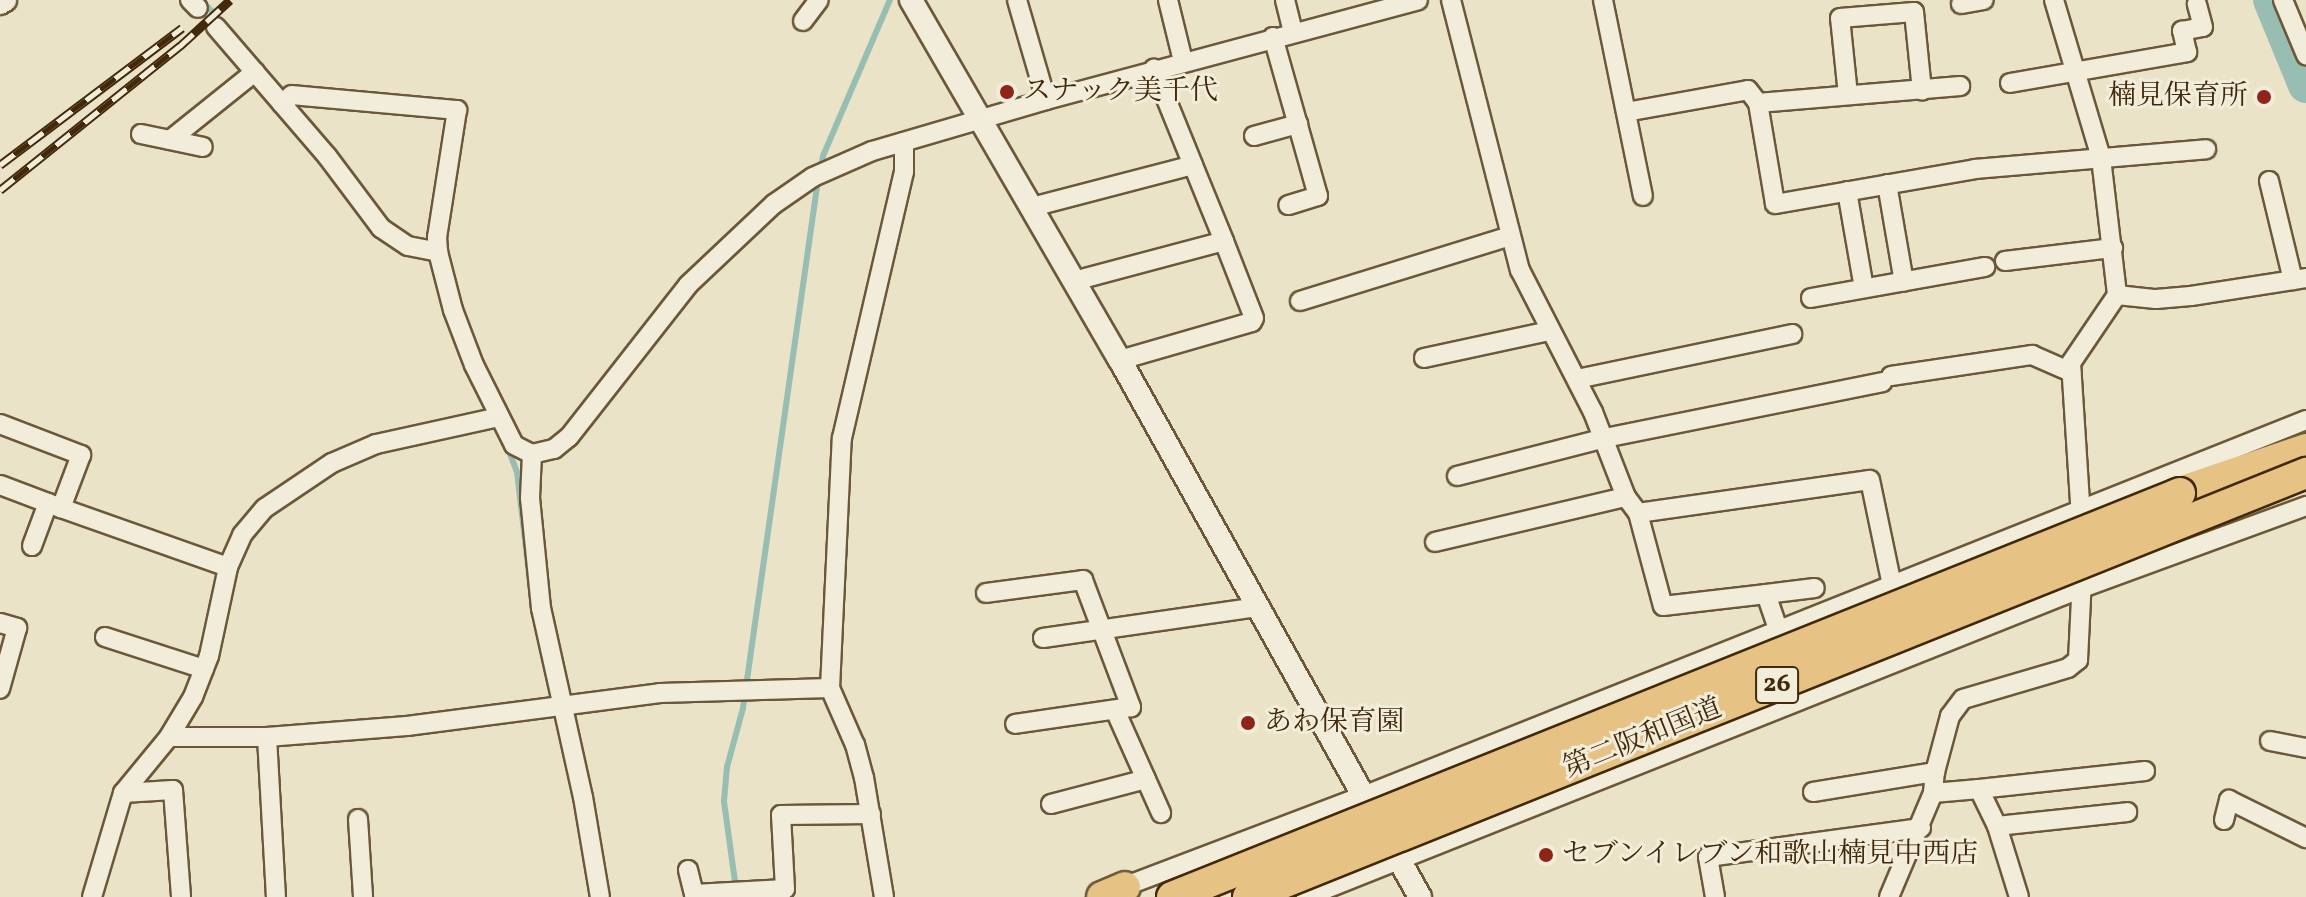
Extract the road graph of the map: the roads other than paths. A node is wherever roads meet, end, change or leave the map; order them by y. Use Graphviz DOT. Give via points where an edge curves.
graph roads {
  1 [pos="819,0"];
  2 [pos="1017,0"];
  3 [pos="1168,0"];
  4 [pos="1285,0"];
  5 [pos="1451,0"];
  6 [pos="1603,0"];
  7 [pos="1984,0"];
  8 [pos="2054,0"];
  9 [pos="2283,0"];
  10 [pos="1409,1"];
  11 [pos="919,4"];
  12 [pos="1961,4"];
  13 [pos="2197,4"];
  14 [pos="803,21"];
  15 [pos="216,27"];
  16 [pos="1293,32"];
  17 [pos="1273,37"];
  18 [pos="2306,55"];
  19 [pos="1183,61"];
  20 [pos="1154,69"];
  21 [pos="255,72"];
  22 [pos="2074,72"];
  23 [pos="2010,83"];
  24 [pos="1960,86"];
  25 [pos="1922,91"];
  26 [pos="1848,95"];
  27 [pos="286,100"];
  28 [pos="1046,100"];
  29 [pos="1758,103"];
  30 [pos="1626,112"];
  31 [pos="979,120"];
  32 [pos="1298,124"];
  33 [pos="141,134"];
  34 [pos="1254,136"];
  35 [pos="170,140"];
  36 [pos="904,142"];
  37 [pos="203,147"];
  38 [pos="2206,149"];
  39 [pos="2101,158"];
  40 [pos="1193,165"];
  41 [pos="2269,181"];
  42 [pos="1887,184"];
  43 [pos="1847,191"];
  44 [pos="1643,196"];
  45 [pos="1288,205"];
  46 [pos="1032,207"];
  47 [pos="1510,236"];
  48 [pos="1224,241"];
  49 [pos="2113,248"];
  50 [pos="438,252"];
  51 [pos="2005,261"];
  52 [pos="1985,267"];
  53 [pos="2299,279"];
  54 [pos="1074,281"];
  55 [pos="1904,282"];
  56 [pos="1864,288"];
  57 [pos="2117,295"];
  58 [pos="1811,298"];
  59 [pos="1300,301"];
  60 [pos="1549,331"];
  61 [pos="1792,334"];
  62 [pos="1424,358"];
  63 [pos="1120,360"];
  64 [pos="2071,372"];
  65 [pos="1577,379"];
  66 [pos="494,418"];
  67 [pos="2306,420"];
  68 [pos="0,424"];
  69 [pos="1605,438"];
  70 [pos="2306,438"];
  71 [pos="2306,450"];
  72 [pos="532,454"];
  73 [pos="2306,473"];
  74 [pos="1457,476"];
  75 [pos="0,485"];
  76 [pos="2180,493"];
  77 [pos="1626,497"];
  78 [pos="54,506"];
  79 [pos="2306,506"];
  80 [pos="2081,509"];
  81 [pos="1638,513"];
  82 [pos="1435,542"];
  83 [pos="32,546"];
  84 [pos="228,567"];
  85 [pos="1892,585"];
  86 [pos="1815,588"];
  87 [pos="2082,588"];
  88 [pos="986,593"];
  89 [pos="1766,594"];
  90 [pos="1257,607"];
  91 [pos="0,623"];
  92 [pos="1101,629"];
  93 [pos="1779,631"];
  94 [pos="105,637"];
  95 [pos="1043,638"];
  96 [pos="204,669"];
  97 [pos="830,688"];
  98 [pos="0,689"];
  99 [pos="557,709"];
  100 [pos="1115,710"];
  101 [pos="1015,724"];
  102 [pos="169,737"];
  103 [pos="267,737"];
  104 [pos="2270,741"];
  105 [pos="2306,748"];
  106 [pos="2145,771"];
  107 [pos="1935,772"];
  108 [pos="1146,779"];
  109 [pos="1979,789"];
  110 [pos="1813,792"];
  111 [pos="123,793"];
  112 [pos="1933,793"];
  113 [pos="1363,796"];
  114 [pos="1051,804"];
  115 [pos="2127,812"];
  116 [pos="1161,813"];
  117 [pos="871,814"];
  118 [pos="358,819"];
  119 [pos="2224,820"];
  120 [pos="1997,826"];
  121 [pos="1921,828"];
  122 [pos="2306,838"];
  123 [pos="1398,861"];
  124 [pos="688,870"];
  125 [pos="1114,892"];
  126 [pos="92,897"];
  127 [pos="181,897"];
  128 [pos="276,897"];
  129 [pos="363,897"];
  130 [pos="600,897"];
  131 [pos="884,897"];
  132 [pos="1095,897"];
  133 [pos="1172,897"];
  134 [pos="1248,897"];
  135 [pos="1306,897"];
  136 [pos="1420,897"];
  137 [pos="1715,897"];
  138 [pos="1889,897"];
  139 [pos="2019,897"];
  1 -- 14 [label="street"];
  2 -- 28 [label="street"];
  3 -- 19 [label="street"];
  4 -- 16 [label="street"];
  5 -- 47 [label="street"];
  6 -- 30 [label="street"];
  7 -- 12 [label="street"];
  8 -- 22 [label="street"];
  9 -- 18 [label="street"];
  10 -- 16 [label="street"];
  11 -- 31 [label="street"];
  13 -- 22 [label="street" via="2203,27 2182,31 2187,52"];
  15 -- 21 [label="street"];
  16 -- 17 [label="street"];
  17 -- 19 [label="street"];
  17 -- 32 [label="street"];
  19 -- 20 [label="street"];
  20 -- 28 [label="street"];
  20 -- 40 [label="street"];
  21 -- 27 [label="street"];
  21 -- 35 [label="street"];
  22 -- 23 [label="street"];
  22 -- 39 [label="street"];
  24 -- 25 [label="street"];
  25 -- 26 [label="street"];
  25 -- 26 [label="street" via="1914,12 1840,18"];
  26 -- 29 [label="street"];
  27 -- 50 [label="street" via="381,228 408,246"];
  27 -- 50 [label="street" via="457,110"];
  28 -- 31 [label="street"];
  29 -- 30 [label="street" via="1748,90"];
  29 -- 43 [label="street" via="1775,204"];
  30 -- 44 [label="street"];
  31 -- 36 [label="street"];
  31 -- 46 [label="street"];
  32 -- 34 [label="street"];
  32 -- 45 [label="street" via="1318,196"];
  33 -- 35 [label="street"];
  35 -- 37 [label="street"];
  36 -- 72 [label="street" via="821,173 774,204 688,285 569,437 554,449"];
  36 -- 97 [label="street" via="904,172 842,438"];
  38 -- 39 [label="street"];
  39 -- 42 [label="street" via="1975,169"];
  39 -- 49 [label="street"];
  40 -- 46 [label="street"];
  40 -- 48 [label="street"];
  41 -- 53 [label="street"];
  42 -- 43 [label="street"];
  42 -- 55 [label="street"];
  43 -- 56 [label="street"];
  46 -- 54 [label="street"];
  47 -- 59 [label="street"];
  47 -- 60 [label="street"];
  48 -- 54 [label="street"];
  48 -- 63 [label="street" via="1252,322"];
  49 -- 51 [label="street"];
  49 -- 57 [label="street"];
  50 -- 66 [label="street" via="453,310"];
  52 -- 55 [label="street"];
  53 -- 57 [label="street" via="2191,296"];
  54 -- 63 [label="street"];
  55 -- 56 [label="street"];
  56 -- 58 [label="street"];
  57 -- 64 [label="street" via="2071,363"];
  60 -- 62 [label="street"];
  60 -- 65 [label="street"];
  61 -- 65 [label="street"];
  63 -- 90 [label="street"];
  64 -- 69 [label="street" via="2032,355 1886,379"];
  64 -- 80 [label="street"];
  65 -- 69 [label="street"];
  66 -- 72 [label="street" via="514,445"];
  66 -- 84 [label="street" via="376,444 332,463 265,508 242,535"];
  67 -- 80 [label="street"];
  68 -- 78 [label="street" via="81,455"];
  69 -- 74 [label="street"];
  69 -- 77 [label="street"];
  70 -- 76 [label="highway, 26"];
  71 -- 76 [label="highway, 26"];
  72 -- 99 [label="street" via="530,498"];
  73 -- 134 [label="highway, 第二阪和国道 / 26, bridge"];
  75 -- 78 [label="street"];
  76 -- 133 [label="highway, 第二阪和国道 / 26, bridge"];
  77 -- 81 [label="street"];
  77 -- 82 [label="street"];
  78 -- 83 [label="street"];
  78 -- 84 [label="street"];
  79 -- 87 [label="street"];
  80 -- 85 [label="street"];
  80 -- 87 [label="street"];
  81 -- 85 [label="street" via="1870,480"];
  81 -- 89 [label="street" via="1663,606"];
  84 -- 96 [label="street"];
  85 -- 93 [label="street"];
  86 -- 89 [label="street"];
  87 -- 107 [label="street" via="2078,660 2068,668 1963,699 1950,716"];
  87 -- 123 [label="street"];
  88 -- 92 [label="street" via="1083,580"];
  89 -- 93 [label="street"];
  90 -- 92 [label="street"];
  90 -- 113 [label="street"];
  91 -- 98 [label="street" via="17,628"];
  92 -- 95 [label="street"];
  92 -- 100 [label="street" via="1131,707"];
  93 -- 113 [label="street"];
  94 -- 96 [label="street"];
  96 -- 102 [label="street"];
  97 -- 99 [label="street" via="660,693"];
  97 -- 117 [label="street" via="855,745"];
  99 -- 103 [label="street"];
  99 -- 130 [label="street"];
  100 -- 101 [label="street"];
  100 -- 108 [label="street"];
  102 -- 103 [label="street"];
  102 -- 111 [label="street"];
  103 -- 128 [label="street"];
  104 -- 105 [label="street"];
  106 -- 109 [label="street"];
  107 -- 110 [label="street"];
  107 -- 112 [label="street"];
  108 -- 114 [label="street"];
  108 -- 116 [label="street"];
  109 -- 112 [label="street"];
  109 -- 120 [label="street"];
  111 -- 126 [label="street"];
  111 -- 127 [label="street" via="173,790"];
  112 -- 121 [label="street"];
  113 -- 123 [label="street"];
  113 -- 125 [label="street"];
  115 -- 120 [label="street"];
  117 -- 124 [label="street" via="781,815 785,889 694,894"];
  117 -- 131 [label="street"];
  118 -- 129 [label="street"];
  119 -- 122 [label="street" via="2229,800"];
  120 -- 139 [label="street"];
  121 -- 137 [label="street" via="1708,857"];
  121 -- 138 [label="street"];
  123 -- 135 [label="street"];
  123 -- 136 [label="street"];
  125 -- 132 [label="street"];
}
